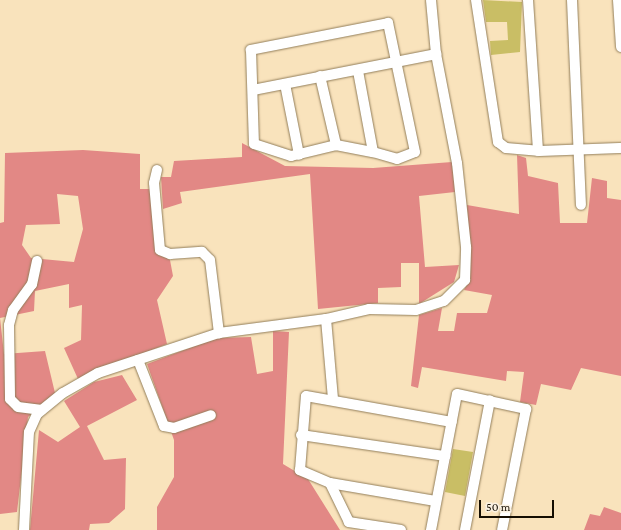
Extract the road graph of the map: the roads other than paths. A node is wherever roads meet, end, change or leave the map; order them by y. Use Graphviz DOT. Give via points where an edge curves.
graph roads {
  1 [pos="431,0"];
  2 [pos="476,0"];
  3 [pos="528,0"];
  4 [pos="572,0"];
  5 [pos="618,0"];
  6 [pos="621,47"];
  7 [pos="436,54"];
  8 [pos="396,62"];
  9 [pos="358,71"];
  10 [pos="320,76"];
  11 [pos="285,84"];
  12 [pos="253,90"];
  13 [pos="336,145"];
  14 [pos="621,148"];
  15 [pos="579,150"];
  16 [pos="538,151"];
  17 [pos="373,152"];
  18 [pos="299,155"];
  19 [pos="157,170"];
  20 [pos="581,205"];
  21 [pos="38,261"];
  22 [pos="326,319"];
  23 [pos="219,333"];
  24 [pos="138,360"];
  25 [pos="333,399"];
  26 [pos="490,400"];
  27 [pos="42,410"];
  28 [pos="211,414"];
  29 [pos="452,422"];
  30 [pos="301,435"];
  31 [pos="445,456"];
  32 [pos="330,483"];
  33 [pos="435,501"];
  34 [pos="24,530"];
  35 [pos="401,530"];
  36 [pos="431,530"];
  37 [pos="465,530"];
  38 [pos="502,530"];
  1 -- 7 [label="street"];
  2 -- 16 [label="street" via="498,142 506,148"];
  3 -- 16 [label="street"];
  4 -- 15 [label="street"];
  5 -- 6 [label="street"];
  7 -- 8 [label="street"];
  7 -- 22 [label="street" via="457,163 466,247 465,280 444,301 416,310 369,308"];
  8 -- 9 [label="street"];
  8 -- 12 [label="street" via="388,23 380,24 251,50"];
  8 -- 17 [label="street" via="415,152 397,159"];
  9 -- 10 [label="street"];
  9 -- 17 [label="street"];
  10 -- 11 [label="street"];
  10 -- 13 [label="street"];
  11 -- 12 [label="street"];
  11 -- 18 [label="street"];
  12 -- 18 [label="street" via="254,144"];
  13 -- 17 [label="street"];
  13 -- 18 [label="street"];
  14 -- 15 [label="street"];
  15 -- 16 [label="street"];
  15 -- 20 [label="street"];
  19 -- 23 [label="street" via="154,183 160,250 170,254 202,252 210,260"];
  21 -- 27 [label="street" via="32,284 13,310 9,325 10,399 18,407"];
  22 -- 23 [label="street"];
  22 -- 25 [label="street"];
  23 -- 24 [label="street"];
  24 -- 27 [label="street" via="98,373 63,393"];
  24 -- 28 [label="street" via="164,426 174,428"];
  25 -- 29 [label="street"];
  25 -- 30 [label="street" via="306,396"];
  26 -- 29 [label="street" via="457,394"];
  26 -- 37 [label="street"];
  26 -- 38 [label="street" via="526,409"];
  27 -- 34 [label="street" via="29,432"];
  29 -- 31 [label="street"];
  30 -- 31 [label="street"];
  30 -- 32 [label="street" via="300,470"];
  31 -- 33 [label="street"];
  32 -- 33 [label="street"];
  32 -- 35 [label="street" via="349,522"];
  33 -- 36 [label="street"];
}
